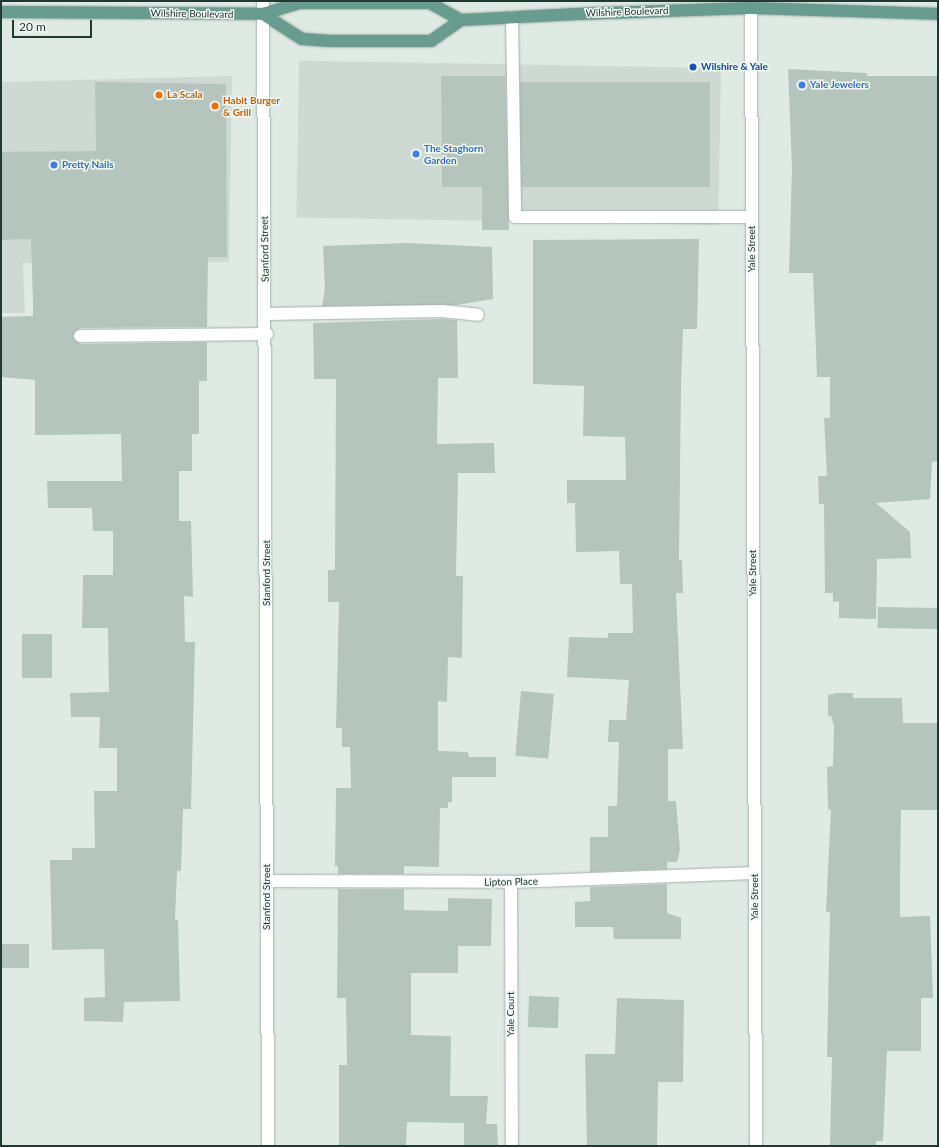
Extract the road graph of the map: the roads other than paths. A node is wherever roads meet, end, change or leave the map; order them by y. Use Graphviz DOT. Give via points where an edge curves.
graph roads {
  1 [pos="263,1"];
  2 [pos="751,4"];
  3 [pos="1,12"];
  4 [pos="263,14"];
  5 [pos="938,14"];
  6 [pos="512,17"];
  7 [pos="460,20"];
  8 [pos="752,217"];
  9 [pos="266,314"];
  10 [pos="478,315"];
  11 [pos="267,334"];
  12 [pos="80,336"];
  13 [pos="755,873"];
  14 [pos="267,881"];
  15 [pos="511,882"];
  16 [pos="268,1146"];
  17 [pos="512,1146"];
  18 [pos="756,1146"];
  1 -- 4 [label="street, Stanford Street"];
  2 -- 5 [label="main road, Wilshire Boulevard"];
  2 -- 6 [label="main road, Wilshire Boulevard"];
  2 -- 8 [label="street, Yale Street"];
  3 -- 4 [label="main road, Wilshire Boulevard"];
  4 -- 7 [label="main road, Wilshire Boulevard" via="299,2 430,3"];
  4 -- 7 [label="main road" via="302,39 331,41 431,41"];
  4 -- 9 [label="street, Stanford Street"];
  6 -- 7 [label="main road, Wilshire Boulevard"];
  6 -- 8 [label="street" via="515,217"];
  8 -- 13 [label="street, Yale Street"];
  9 -- 10 [label="street" via="442,311"];
  9 -- 11 [label="street, Stanford Street"];
  11 -- 12 [label="street"];
  11 -- 14 [label="street, Stanford Street"];
  13 -- 15 [label="street, Lipton Place"];
  13 -- 18 [label="street, Yale Street"];
  14 -- 15 [label="street, Lipton Place"];
  14 -- 16 [label="street, Stanford Street"];
  15 -- 17 [label="street, Yale Court"];
}
